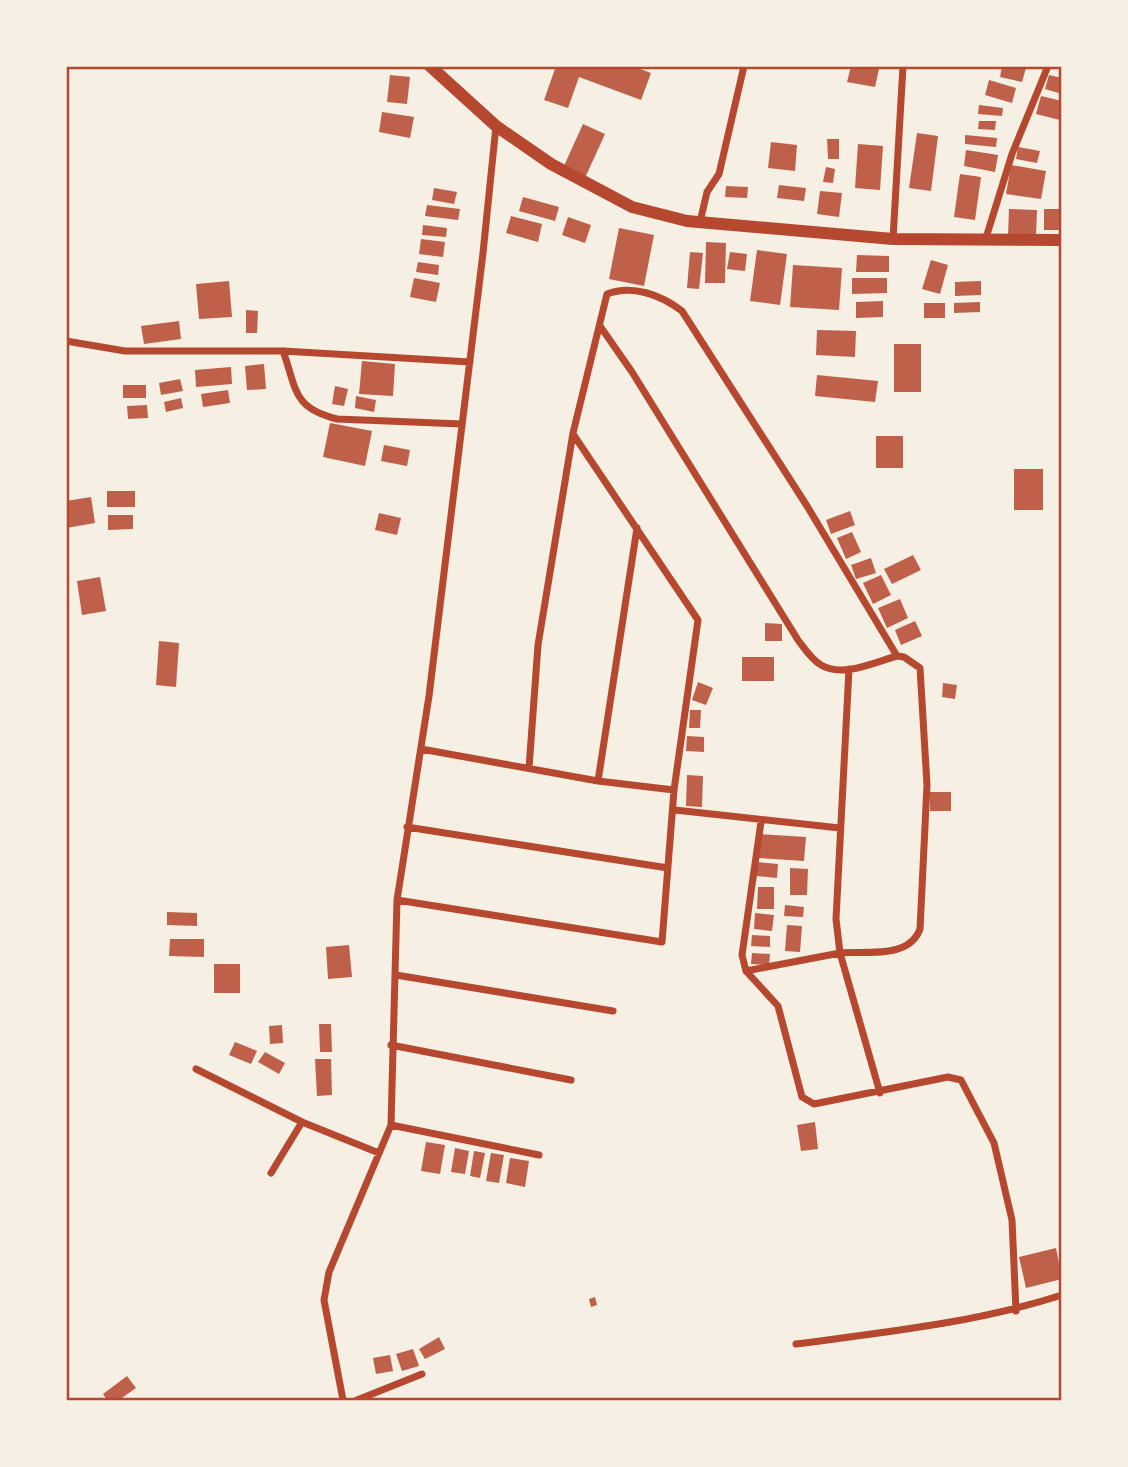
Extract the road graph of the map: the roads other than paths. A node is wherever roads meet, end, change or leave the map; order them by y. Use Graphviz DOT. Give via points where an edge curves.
graph roads {
  1 [pos="430,66"];
  2 [pos="744,66"];
  3 [pos="903,66"];
  4 [pos="1048,66"];
  5 [pos="496,126"];
  6 [pos="699,222"];
  7 [pos="893,239"];
  8 [pos="1062,240"];
  9 [pos="985,242"];
  10 [pos="600,326"];
  11 [pos="66,341"];
  12 [pos="283,351"];
  13 [pos="470,362"];
  14 [pos="462,424"];
  15 [pos="573,433"];
  16 [pos="637,527"];
  17 [pos="897,656"];
  18 [pos="849,669"];
  19 [pos="421,748"];
  20 [pos="529,768"];
  21 [pos="598,781"];
  22 [pos="674,790"];
  23 [pos="675,810"];
  24 [pos="761,822"];
  25 [pos="407,827"];
  26 [pos="840,828"];
  27 [pos="668,868"];
  28 [pos="397,900"];
  29 [pos="840,953"];
  30 [pos="746,971"];
  31 [pos="396,975"];
  32 [pos="613,1011"];
  33 [pos="391,1045"];
  34 [pos="196,1069"];
  35 [pos="571,1080"];
  36 [pos="880,1093"];
  37 [pos="302,1122"];
  38 [pos="391,1125"];
  39 [pos="379,1153"];
  40 [pos="539,1154"];
  41 [pos="271,1173"];
  42 [pos="1062,1295"];
  43 [pos="1016,1311"];
  44 [pos="796,1344"];
  45 [pos="422,1374"];
  46 [pos="343,1401"];
  47 [pos="357,1401"];
  1 -- 5 [label="street"];
  2 -- 6 [label="street" via="719,174 706,192"];
  3 -- 7 [label="street"];
  4 -- 9 [label="street" via="1012,154"];
  5 -- 6 [label="street" via="621,202"];
  5 -- 13 [label="street"];
  6 -- 7 [label="street"];
  7 -- 9 [label="street"];
  8 -- 9 [label="street"];
  10 -- 15 [label="street"];
  10 -- 17 [label="street" via="607,294 620,289 659,296 682,311"];
  10 -- 18 [label="street" via="798,640 820,664"];
  11 -- 12 [label="street" via="125,351"];
  12 -- 13 [label="street"];
  12 -- 14 [label="street" via="300,402 321,415"];
  13 -- 14 [label="street"];
  14 -- 19 [label="street"];
  15 -- 16 [label="street"];
  15 -- 20 [label="street" via="538,645"];
  16 -- 21 [label="street"];
  16 -- 22 [label="street" via="698,620"];
  17 -- 18 [label="street"];
  17 -- 29 [label="street" via="920,668 927,785 920,929 913,942 899,950"];
  18 -- 26 [label="street"];
  19 -- 20 [label="street"];
  19 -- 25 [label="street"];
  20 -- 21 [label="street"];
  21 -- 22 [label="street"];
  22 -- 23 [label="street"];
  23 -- 24 [label="street"];
  23 -- 27 [label="street"];
  24 -- 26 [label="street"];
  24 -- 30 [label="street" via="743,954"];
  25 -- 27 [label="street"];
  25 -- 28 [label="street"];
  26 -- 29 [label="street" via="836,919"];
  27 -- 28 [label="street" via="662,942"];
  28 -- 31 [label="street"];
  29 -- 30 [label="street"];
  29 -- 36 [label="street"];
  30 -- 36 [label="street" via="778,1006 807,1102"];
  31 -- 32 [label="street"];
  31 -- 33 [label="street"];
  33 -- 35 [label="street"];
  33 -- 38 [label="street"];
  34 -- 37 [label="street"];
  36 -- 43 [label="street" via="948,1077 964,1084 994,1143 1012,1220"];
  37 -- 39 [label="street"];
  37 -- 41 [label="street"];
  38 -- 39 [label="street"];
  38 -- 40 [label="street"];
  39 -- 46 [label="street" via="329,1272 324,1300"];
  42 -- 43 [label="street"];
  43 -- 44 [label="street" via="890,1334"];
  45 -- 47 [label="street"];
}
